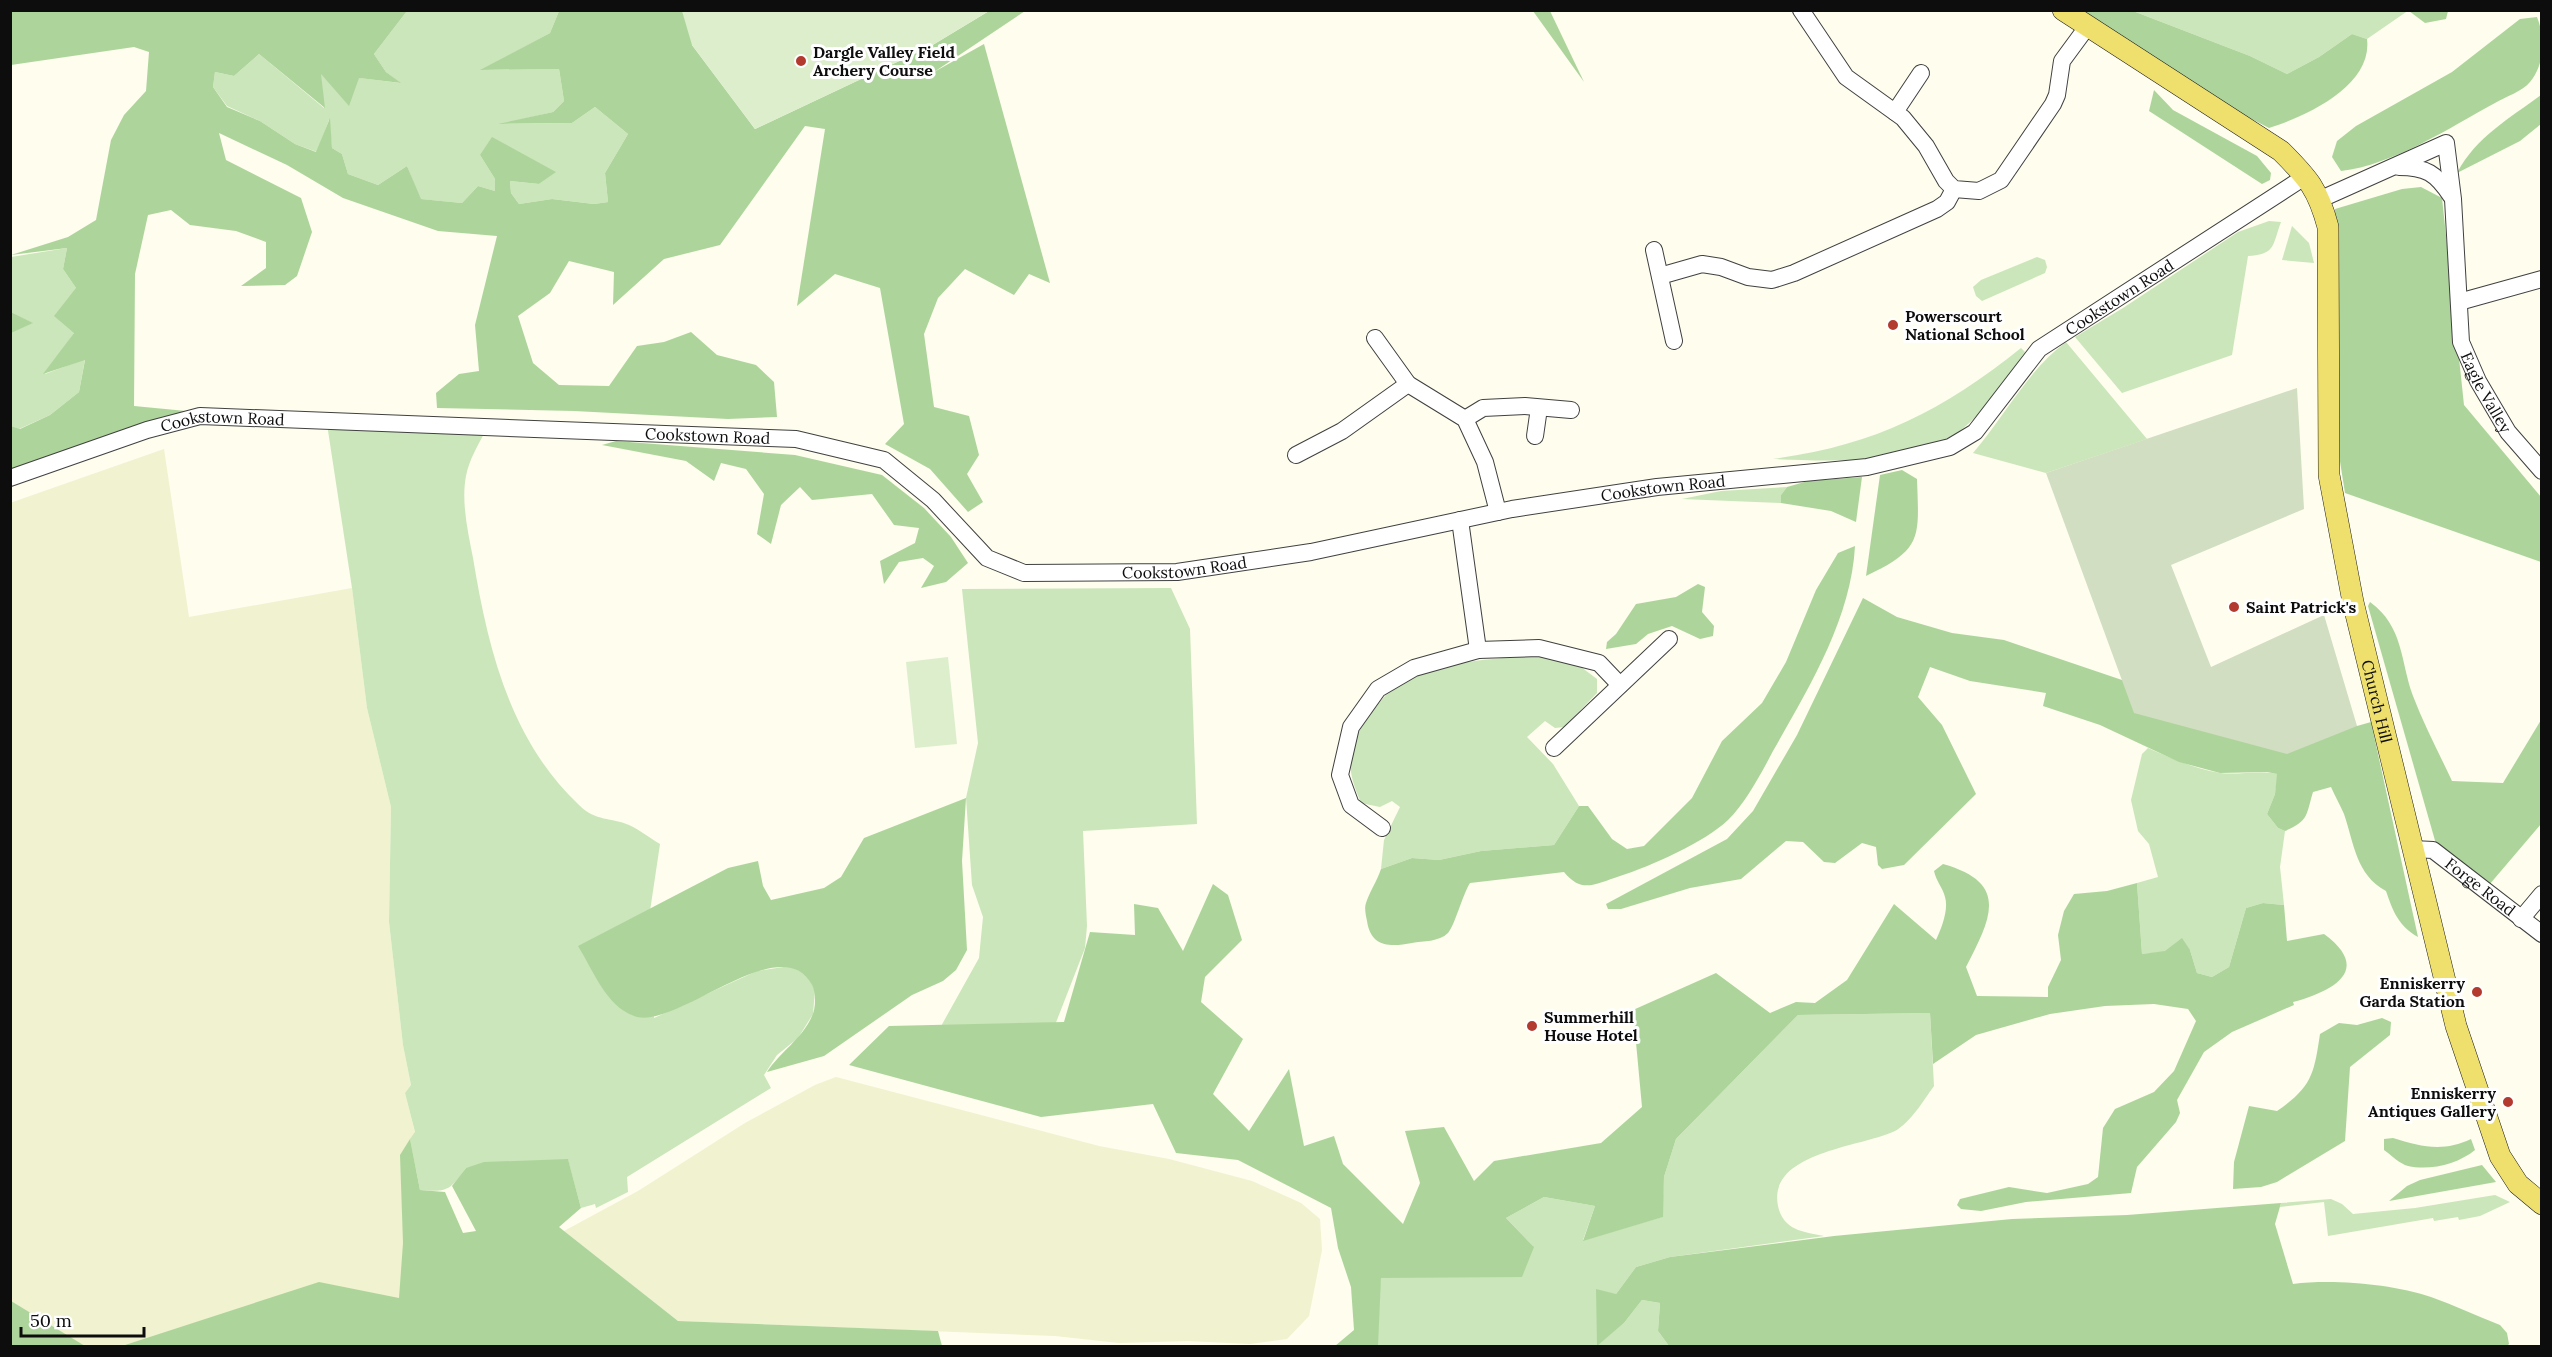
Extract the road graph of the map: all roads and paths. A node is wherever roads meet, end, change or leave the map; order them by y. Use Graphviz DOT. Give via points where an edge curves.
graph roads {
  1 [pos="1801,10"];
  2 [pos="2063,10"];
  3 [pos="2087,27"];
  4 [pos="1922,73"];
  5 [pos="1895,112"];
  6 [pos="2395,167"];
  7 [pos="2306,176"];
  8 [pos="1954,189"];
  9 [pos="2321,199"];
  10 [pos="2453,199"];
  11 [pos="1654,250"];
  12 [pos="1660,276"];
  13 [pos="2541,279"];
  14 [pos="2459,302"];
  15 [pos="1375,338"];
  16 [pos="1674,341"];
  17 [pos="1408,384"];
  18 [pos="1539,408"];
  19 [pos="1571,410"];
  20 [pos="1466,419"];
  21 [pos="1535,436"];
  22 [pos="1296,455"];
  23 [pos="2541,471"];
  24 [pos="10,478"];
  25 [pos="1498,512"];
  26 [pos="1460,520"];
  27 [pos="1669,639"];
  28 [pos="1478,650"];
  29 [pos="1620,685"];
  30 [pos="1554,748"];
  31 [pos="1382,828"];
  32 [pos="2414,849"];
  33 [pos="2541,894"];
  34 [pos="2521,919"];
  35 [pos="2541,934"];
  36 [pos="2541,1204"];
  1 -- 5 [label="street" via="1846,77"];
  2 -- 3 [label="main road, Church Hill"];
  3 -- 7 [label="main road, Church Hill" via="2281,151"];
  3 -- 8 [label="street" via="2062,61 2053,104 2001,180 1979,191"];
  4 -- 5 [label="street"];
  5 -- 8 [label="street" via="1916,131"];
  6 -- 9 [label="street"];
  6 -- 10 [label="street" via="2419,167 2440,179"];
  6 -- 10 [label="street, Eagle Valley" via="2446,143"];
  7 -- 9 [label="main road, Church Hill"];
  7 -- 25 [label="street, Cookstown Road" via="2039,349 1975,432 1950,447 1867,467 1657,487"];
  8 -- 12 [label="street" via="1947,202 1937,209 1772,280 1702,264"];
  9 -- 32 [label="main road, Church Hill" via="2328,227 2329,475 2353,602"];
  10 -- 14 [label="street, Eagle Valley"];
  11 -- 12 [label="street"];
  12 -- 16 [label="street"];
  13 -- 14 [label="street"];
  14 -- 23 [label="street, Eagle Valley" via="2461,342 2478,381 2508,432"];
  15 -- 17 [label="street"];
  17 -- 20 [label="street"];
  17 -- 22 [label="street" via="1342,431"];
  18 -- 19 [label="street"];
  18 -- 20 [label="street" via="1483,408"];
  18 -- 21 [label="street"];
  20 -- 25 [label="street" via="1485,462"];
  24 -- 26 [label="street, Cookstown Road" via="147,430 200,416 796,439 884,460 933,500 987,558 1024,573 1177,572 1311,552"];
  25 -- 26 [label="street, Cookstown Road"];
  26 -- 28 [label="street"];
  27 -- 29 [label="street"];
  28 -- 29 [label="street" via="1539,648 1599,663"];
  28 -- 31 [label="street" via="1414,668 1377,688 1351,727 1340,775 1351,805"];
  29 -- 30 [label="street"];
  32 -- 34 [label="street, Forge Road" via="2433,850"];
  32 -- 36 [label="main road, Church Hill" via="2456,1026 2477,1093 2500,1156 2518,1184"];
  33 -- 34 [label="street"];
  34 -- 35 [label="street, Forge Road"];
}
